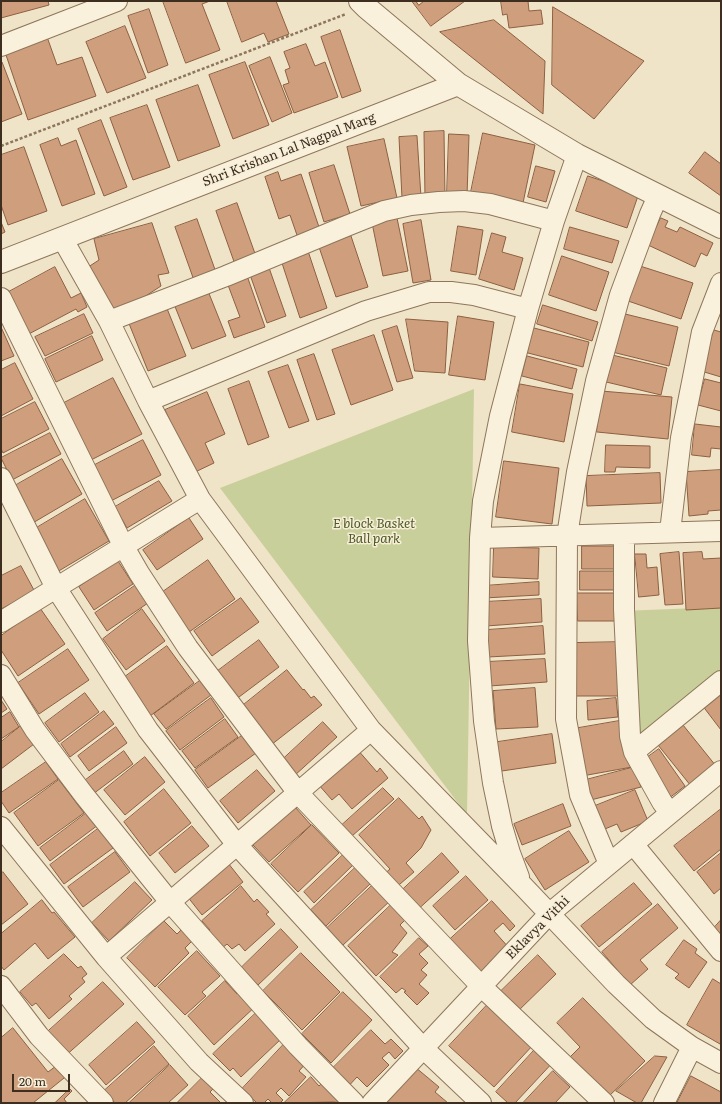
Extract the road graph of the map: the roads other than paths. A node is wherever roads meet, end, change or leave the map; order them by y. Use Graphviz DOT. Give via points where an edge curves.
graph roads {
  1 [pos="117,1"];
  2 [pos="363,4"];
  3 [pos="77,8"];
  4 [pos="1,46"];
  5 [pos="458,84"];
  6 [pos="577,155"];
  7 [pos="658,196"];
  8 [pos="554,221"];
  9 [pos="721,227"];
  10 [pos="62,238"];
  11 [pos="1,262"];
  12 [pos="721,282"];
  13 [pos="1,298"];
  14 [pos="528,309"];
  15 [pos="109,321"];
  16 [pos="148,401"];
  17 [pos="1,478"];
  18 [pos="200,499"];
  19 [pos="721,531"];
  20 [pos="670,532"];
  21 [pos="624,534"];
  22 [pos="567,536"];
  23 [pos="480,538"];
  24 [pos="124,547"];
  25 [pos="56,588"];
  26 [pos="1,622"];
  27 [pos="1,676"];
  28 [pos="721,681"];
  29 [pos="371,730"];
  30 [pos="634,752"];
  31 [pos="721,771"];
  32 [pos="298,793"];
  33 [pos="670,813"];
  34 [pos="1,827"];
  35 [pos="237,844"];
  36 [pos="633,844"];
  37 [pos="609,864"];
  38 [pos="523,886"];
  39 [pos="170,902"];
  40 [pos="548,914"];
  41 [pos="721,951"];
  42 [pos="106,957"];
  43 [pos="1,986"];
  44 [pos="481,986"];
  45 [pos="423,1048"];
  46 [pos="692,1048"];
  47 [pos="721,1063"];
  48 [pos="103,1103"];
  49 [pos="243,1103"];
  50 [pos="354,1103"];
  51 [pos="372,1103"];
  52 [pos="481,1103"];
  53 [pos="604,1103"];
  54 [pos="664,1103"];
  1 -- 3 [label="street"];
  2 -- 5 [label="street"];
  3 -- 4 [label="street"];
  5 -- 6 [label="street"];
  5 -- 10 [label="street, Shri Krishan Lal Nagpal Marg"];
  6 -- 7 [label="street"];
  6 -- 8 [label="street"];
  7 -- 9 [label="street"];
  7 -- 22 [label="street" via="620,295 596,382 577,472"];
  8 -- 14 [label="street"];
  8 -- 15 [label="street" via="490,204 464,201 411,205 384,211"];
  10 -- 11 [label="street, Shri Krishan Lal Nagpal Marg"];
  10 -- 15 [label="street"];
  12 -- 20 [label="street" via="701,340 681,438"];
  13 -- 24 [label="street"];
  14 -- 16 [label="street" via="474,295 429,292 366,311"];
  14 -- 23 [label="street" via="500,416 483,501"];
  15 -- 16 [label="street"];
  16 -- 18 [label="street"];
  17 -- 25 [label="street"];
  18 -- 24 [label="street"];
  18 -- 29 [label="street"];
  19 -- 20 [label="street"];
  20 -- 21 [label="street"];
  21 -- 22 [label="street"];
  21 -- 30 [label="street" via="624,609 630,736"];
  22 -- 23 [label="street"];
  22 -- 37 [label="street" via="566,719 580,795"];
  23 -- 38 [label="street" via="478,641 484,721 502,826"];
  24 -- 25 [label="street"];
  24 -- 32 [label="street" via="188,648"];
  25 -- 26 [label="street"];
  25 -- 35 [label="street" via="148,730"];
  27 -- 39 [label="street" via="35,730 84,796"];
  28 -- 30 [label="street"];
  29 -- 32 [label="street"];
  29 -- 38 [label="street"];
  30 -- 33 [label="street"];
  31 -- 33 [label="street, Eklavya Vithi"];
  32 -- 35 [label="street"];
  32 -- 44 [label="street"];
  33 -- 36 [label="street, Eklavya Vithi"];
  34 -- 42 [label="street"];
  35 -- 39 [label="street"];
  35 -- 45 [label="street"];
  36 -- 37 [label="street, Eklavya Vithi"];
  36 -- 41 [label="street"];
  37 -- 40 [label="street, Eklavya Vithi"];
  38 -- 40 [label="street"];
  39 -- 42 [label="street"];
  39 -- 50 [label="street" via="298,1046"];
  40 -- 44 [label="street, Eklavya Vithi"];
  40 -- 46 [label="street" via="653,1019"];
  42 -- 49 [label="street" via="199,1062"];
  43 -- 48 [label="street" via="39,1036"];
  44 -- 45 [label="street, Eklavya Vithi"];
  44 -- 53 [label="street"];
  45 -- 51 [label="street, Eklavya Vithi"];
  45 -- 52 [label="street"];
  46 -- 47 [label="street"];
  46 -- 54 [label="street"];
}
